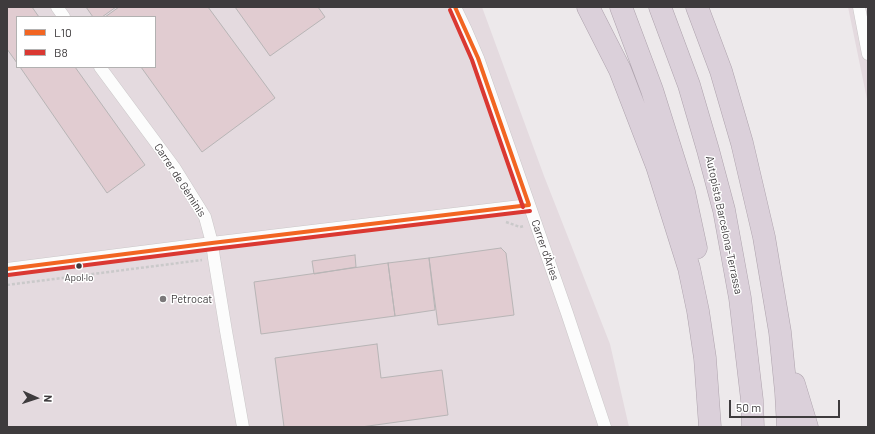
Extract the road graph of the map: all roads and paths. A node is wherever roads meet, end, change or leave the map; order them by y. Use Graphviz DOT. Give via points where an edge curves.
graph roads {
  1 [pos="57,7"];
  2 [pos="455,7"];
  3 [pos="588,7"];
  4 [pos="621,7"];
  5 [pos="660,7"];
  6 [pos="697,7"];
  7 [pos="859,7"];
  8 [pos="63,16"];
  9 [pos="868,54"];
  10 [pos="101,68"];
  11 [pos="529,205"];
  12 [pos="502,222"];
  13 [pos="536,224"];
  14 [pos="212,243"];
  15 [pos="214,258"];
  16 [pos="7,269"];
  17 [pos="7,286"];
  18 [pos="780,332"];
  19 [pos="243,427"];
  20 [pos="605,427"];
  21 [pos="710,427"];
  22 [pos="720,427"];
  23 [pos="753,427"];
  24 [pos="788,427"];
  25 [pos="807,427"];
  1 -- 8 [label="street"];
  2 -- 11 [label="street, Carrer d'Àries" via="478,58"];
  3 -- 21 [label="highway" via="620,70 657,166 689,268 705,358"];
  4 -- 22 [label="highway" via="652,90 684,192 706,302"];
  5 -- 23 [label="highway, Autopista Barcelona-Terrassa" via="689,85 724,210 740,298"];
  6 -- 18 [label="highway" via="721,71 742,143 764,237"];
  7 -- 9 [label="street"];
  10 -- 14 [label="street, Carrer de Gèminis" via="174,167 206,217"];
  11 -- 13 [label="street, Carrer d'Àries"];
  11 -- 14 [label="street"];
  12 -- 13 [label="path" via="520,227"];
  13 -- 20 [label="street, Carrer d'Àries"];
  14 -- 15 [label="street, Carrer de Gèminis"];
  14 -- 16 [label="street"];
  15 -- 17 [label="path"];
  15 -- 19 [label="street, Carrer de Gèminis"];
  18 -- 24 [label="highway"];
  18 -- 25 [label="highway"];
}
